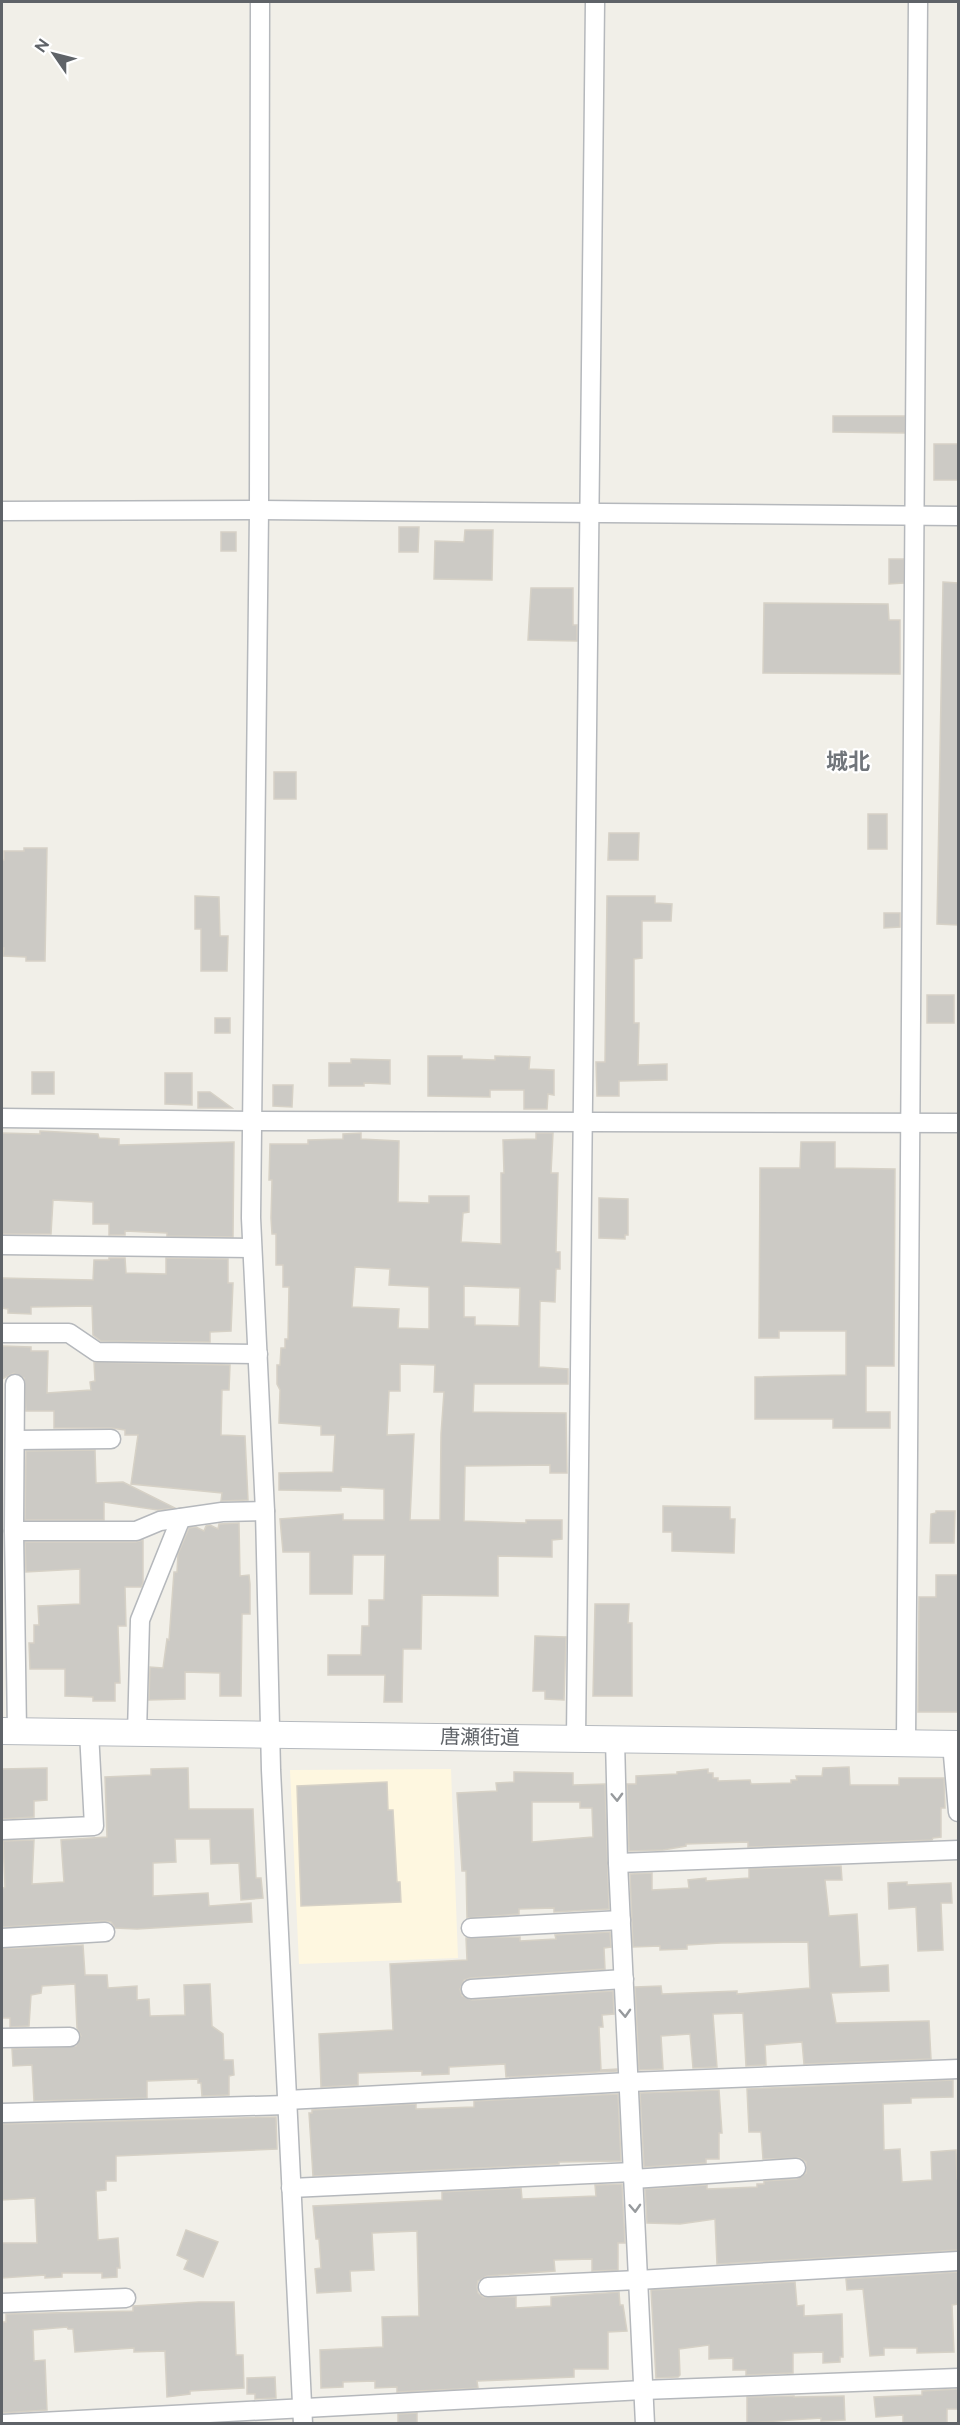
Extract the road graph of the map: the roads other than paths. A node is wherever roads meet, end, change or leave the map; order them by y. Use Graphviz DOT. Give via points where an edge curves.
graph roads {
  1 [pos="260,2"];
  2 [pos="595,2"];
  3 [pos="918,2"];
  4 [pos="259,510"];
  5 [pos="2,511"];
  6 [pos="591,513"];
  7 [pos="917,515"];
  8 [pos="958,516"];
  9 [pos="2,1118"];
  10 [pos="252,1121"];
  11 [pos="585,1122"];
  12 [pos="910,1123"];
  13 [pos="958,1123"];
  14 [pos="2,1245"];
  15 [pos="252,1248"];
  16 [pos="2,1333"];
  17 [pos="258,1354"];
  18 [pos="15,1384"];
  19 [pos="111,1439"];
  20 [pos="15,1440"];
  21 [pos="265,1510"];
  22 [pos="181,1518"];
  23 [pos="14,1531"];
  24 [pos="9,1731"];
  25 [pos="89,1732"];
  26 [pos="136,1733"];
  27 [pos="270,1735"];
  28 [pos="576,1738"];
  29 [pos="615,1739"];
  30 [pos="906,1743"];
  31 [pos="955,1744"];
  32 [pos="958,1812"];
  33 [pos="2,1830"];
  34 [pos="958,1850"];
  35 [pos="618,1863"];
  36 [pos="621,1920"];
  37 [pos="471,1928"];
  38 [pos="105,1932"];
  39 [pos="2,1938"];
  40 [pos="624,1979"];
  41 [pos="471,1989"];
  42 [pos="70,2037"];
  43 [pos="2,2038"];
  44 [pos="958,2069"];
  45 [pos="629,2082"];
  46 [pos="287,2103"];
  47 [pos="2,2113"];
  48 [pos="796,2168"];
  49 [pos="633,2176"];
  50 [pos="291,2188"];
  51 [pos="958,2261"];
  52 [pos="638,2280"];
  53 [pos="488,2287"];
  54 [pos="126,2298"];
  55 [pos="2,2303"];
  56 [pos="958,2378"];
  57 [pos="643,2390"];
  58 [pos="302,2415"];
  59 [pos="3,2424"];
  60 [pos="645,2424"];
  1 -- 4 [label="street"];
  2 -- 6 [label="street"];
  3 -- 7 [label="street"];
  4 -- 5 [label="street"];
  4 -- 6 [label="street"];
  4 -- 10 [label="street"];
  6 -- 7 [label="street"];
  6 -- 11 [label="street"];
  7 -- 8 [label="street"];
  7 -- 12 [label="street"];
  9 -- 10 [label="street"];
  10 -- 11 [label="street"];
  10 -- 15 [label="street"];
  11 -- 12 [label="street"];
  11 -- 28 [label="street"];
  12 -- 13 [label="street"];
  12 -- 30 [label="street"];
  14 -- 15 [label="street"];
  15 -- 17 [label="street"];
  16 -- 17 [label="street" via="69,1333 97,1352"];
  17 -- 21 [label="street"];
  18 -- 20 [label="street"];
  19 -- 20 [label="street"];
  20 -- 23 [label="street"];
  21 -- 22 [label="street"];
  21 -- 27 [label="street"];
  22 -- 23 [label="street" via="136,1531"];
  22 -- 26 [label="street" via="140,1620"];
  23 -- 24 [label="street"];
  24 -- 25 [label="street, 唐瀬街道"];
  25 -- 26 [label="street, 唐瀬街道"];
  25 -- 33 [label="street" via="94,1826"];
  26 -- 27 [label="street, 唐瀬街道"];
  27 -- 28 [label="street, 唐瀬街道"];
  27 -- 46 [label="street"];
  28 -- 29 [label="street, 唐瀬街道"];
  29 -- 30 [label="street, 唐瀬街道"];
  29 -- 35 [label="street, one-way"];
  30 -- 31 [label="street, 唐瀬街道"];
  31 -- 32 [label="street"];
  34 -- 35 [label="street"];
  35 -- 36 [label="street"];
  36 -- 37 [label="street"];
  36 -- 40 [label="street"];
  38 -- 39 [label="street"];
  40 -- 41 [label="street"];
  40 -- 45 [label="street, one-way"];
  42 -- 43 [label="street"];
  44 -- 45 [label="street"];
  45 -- 46 [label="street"];
  45 -- 49 [label="street"];
  46 -- 47 [label="street"];
  46 -- 50 [label="street"];
  48 -- 49 [label="street"];
  49 -- 50 [label="street"];
  49 -- 52 [label="street, one-way"];
  50 -- 58 [label="street"];
  51 -- 52 [label="street"];
  52 -- 53 [label="street"];
  52 -- 57 [label="street"];
  54 -- 55 [label="street"];
  56 -- 57 [label="street"];
  57 -- 58 [label="street"];
  57 -- 60 [label="street"];
  58 -- 59 [label="street"];
}
